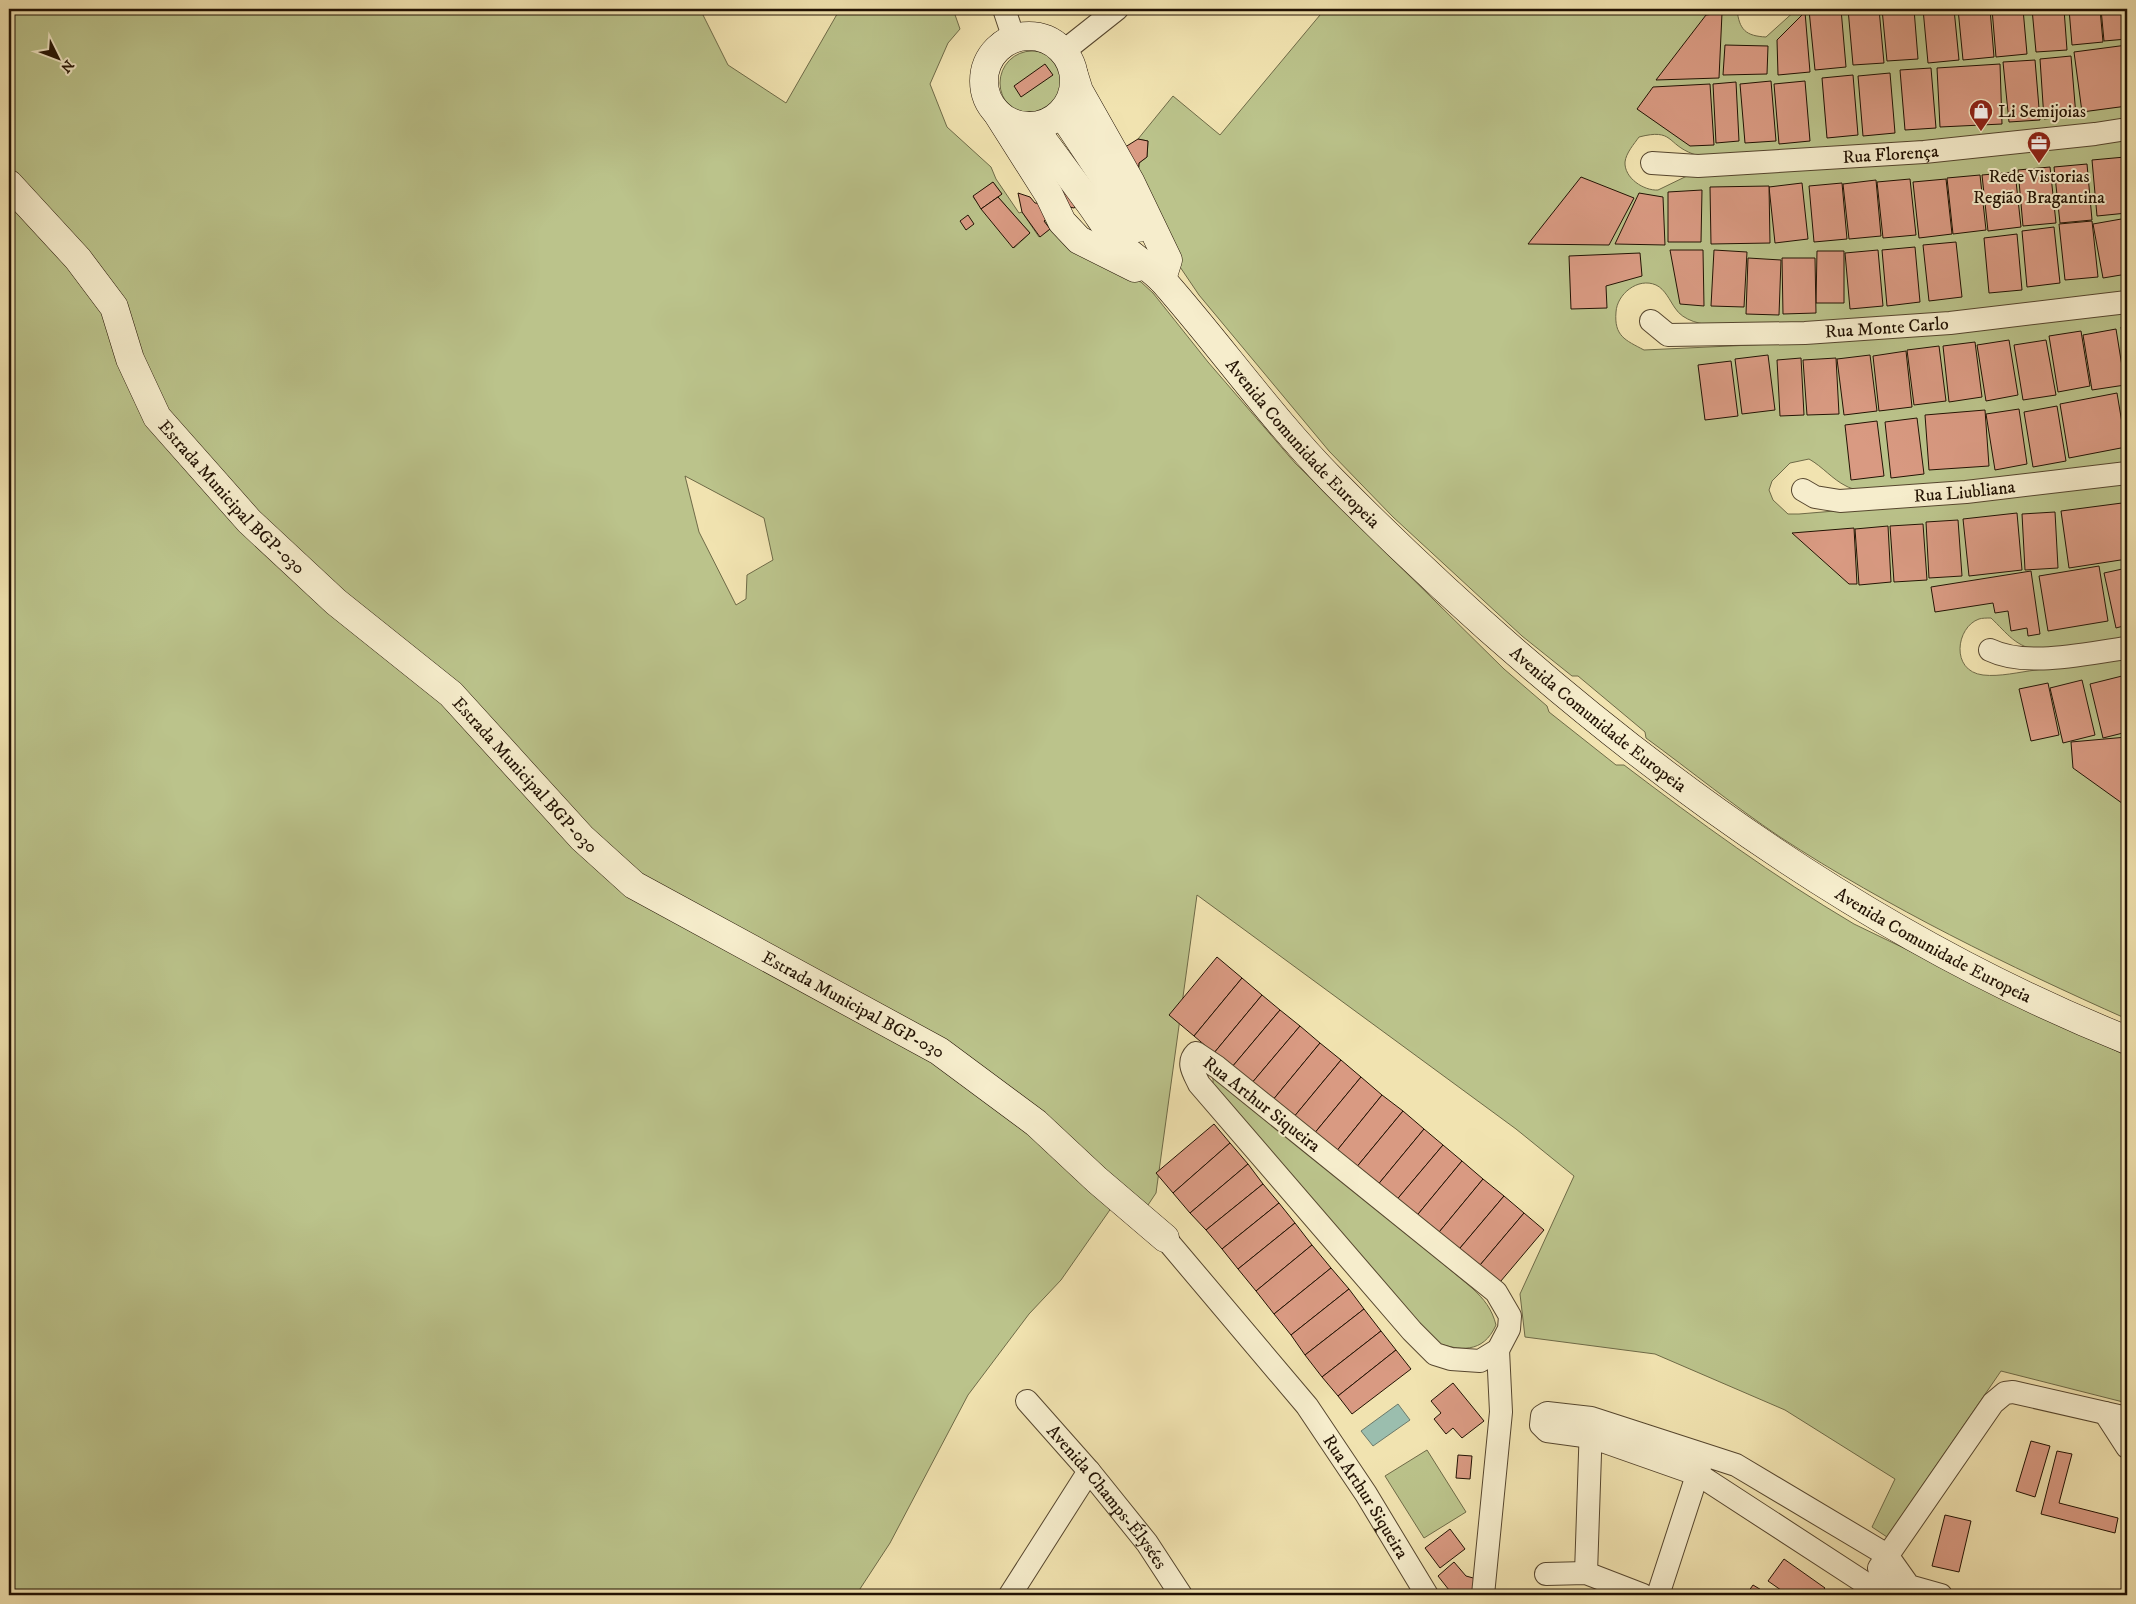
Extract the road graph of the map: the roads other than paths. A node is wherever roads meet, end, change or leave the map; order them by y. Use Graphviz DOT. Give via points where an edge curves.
graph roads {
  1 [pos="1004,9"];
  2 [pos="1116,9"];
  3 [pos="1014,39"];
  4 [pos="1069,63"];
  5 [pos="996,112"];
  6 [pos="1044,125"];
  7 [pos="2127,129"];
  8 [pos="1652,163"];
  9 [pos="1032,169"];
  10 [pos="9,184"];
  11 [pos="1147,242"];
  12 [pos="1111,248"];
  13 [pos="1162,279"];
  14 [pos="2127,302"];
  15 [pos="1652,321"];
  16 [pos="2127,473"];
  17 [pos="1803,490"];
  18 [pos="2127,648"];
  19 [pos="1990,650"];
  20 [pos="2127,1040"];
  21 [pos="1165,1238"];
  22 [pos="1498,1350"];
  23 [pos="1027,1401"];
  24 [pos="2105,1413"];
  25 [pos="2127,1418"];
  26 [pos="2127,1447"];
  27 [pos="1701,1465"];
  28 [pos="1089,1471"];
  29 [pos="1797,1502"];
  30 [pos="1780,1528"];
  31 [pos="1887,1555"];
  32 [pos="1586,1573"];
  33 [pos="1546,1574"];
  34 [pos="1909,1586"];
  35 [pos="1864,1590"];
  36 [pos="1010,1595"];
  37 [pos="1182,1595"];
  38 [pos="1427,1595"];
  39 [pos="1483,1595"];
  40 [pos="1643,1595"];
  41 [pos="1658,1595"];
  42 [pos="1941,1595"];
  1 -- 3 [label="street"];
  2 -- 4 [label="street"];
  3 -- 4 [label="street" via="1041,37 1054,43"];
  3 -- 5 [label="street" via="991,57 985,71 984,86"];
  4 -- 6 [label="street" via="1071,99"];
  4 -- 13 [label="street" via="1079,91 1132,183 1168,260"];
  5 -- 6 [label="street" via="1018,125"];
  5 -- 9 [label="street, Avenida Comunidade Europeia"];
  6 -- 9 [label="street"];
  6 -- 11 [label="street, Avenida Comunidade Europeia"];
  6 -- 12 [label="street, Avenida Comunidade Europeia"];
  7 -- 8 [label="street, Rua Florença" via="1924,152 1698,166"];
  9 -- 12 [label="street, Avenida Comunidade Europeia" via="1062,222 1079,240"];
  10 -- 21 [label="street, Estrada Municipal BGP-030" via="78,259 114,307 130,358 157,417 249,521 336,602 451,694 582,838 634,885 939,1051 1036,1123"];
  11 -- 12 [label="street" via="1133,237"];
  11 -- 13 [label="street, Avenida Comunidade Europeia"];
  12 -- 13 [label="street, Avenida Comunidade Europeia"];
  13 -- 20 [label="street, Avenida Comunidade Europeia" via="1331,479 1530,665 1599,721 1747,835 1853,902 1988,976"];
  14 -- 15 [label="street, Rua Monte Carlo" via="1950,322 1805,333 1668,335"];
  16 -- 17 [label="street, Rua Liubliana" via="1966,492 1840,501 1814,497"];
  18 -- 19 [label="street" via="2039,659 2002,656"];
  21 -- 38 [label="street, Rua Arthur Siqueira" via="1307,1406 1366,1494"];
  22 -- 22 [label="street, Rua Arthur Siqueira" via="1509,1329 1510,1316 1496,1292 1217,1067 1196,1053 1192,1057 1190,1064 1200,1084 1435,1354 1480,1361"];
  22 -- 39 [label="street, Rua Arthur Siqueira" via="1501,1412"];
  23 -- 28 [label="street, Avenida Champs-Élysées"];
  24 -- 25 [label="street"];
  24 -- 26 [label="street"];
  24 -- 31 [label="street" via="2013,1392 1998,1398"];
  27 -- 29 [label="street" via="1736,1464"];
  27 -- 30 [label="street"];
  27 -- 32 [label="street" via="1591,1428"];
  27 -- 41 [label="street"];
  28 -- 36 [label="street"];
  28 -- 37 [label="street, Avenida Champs-Élysées" via="1147,1543"];
  29 -- 30 [label="street"];
  29 -- 31 [label="street"];
  30 -- 35 [label="street"];
  31 -- 34 [label="street"];
  31 -- 35 [label="street"];
  32 -- 33 [label="street"];
  32 -- 40 [label="street"];
  34 -- 35 [label="street"];
  34 -- 42 [label="street"];
}
